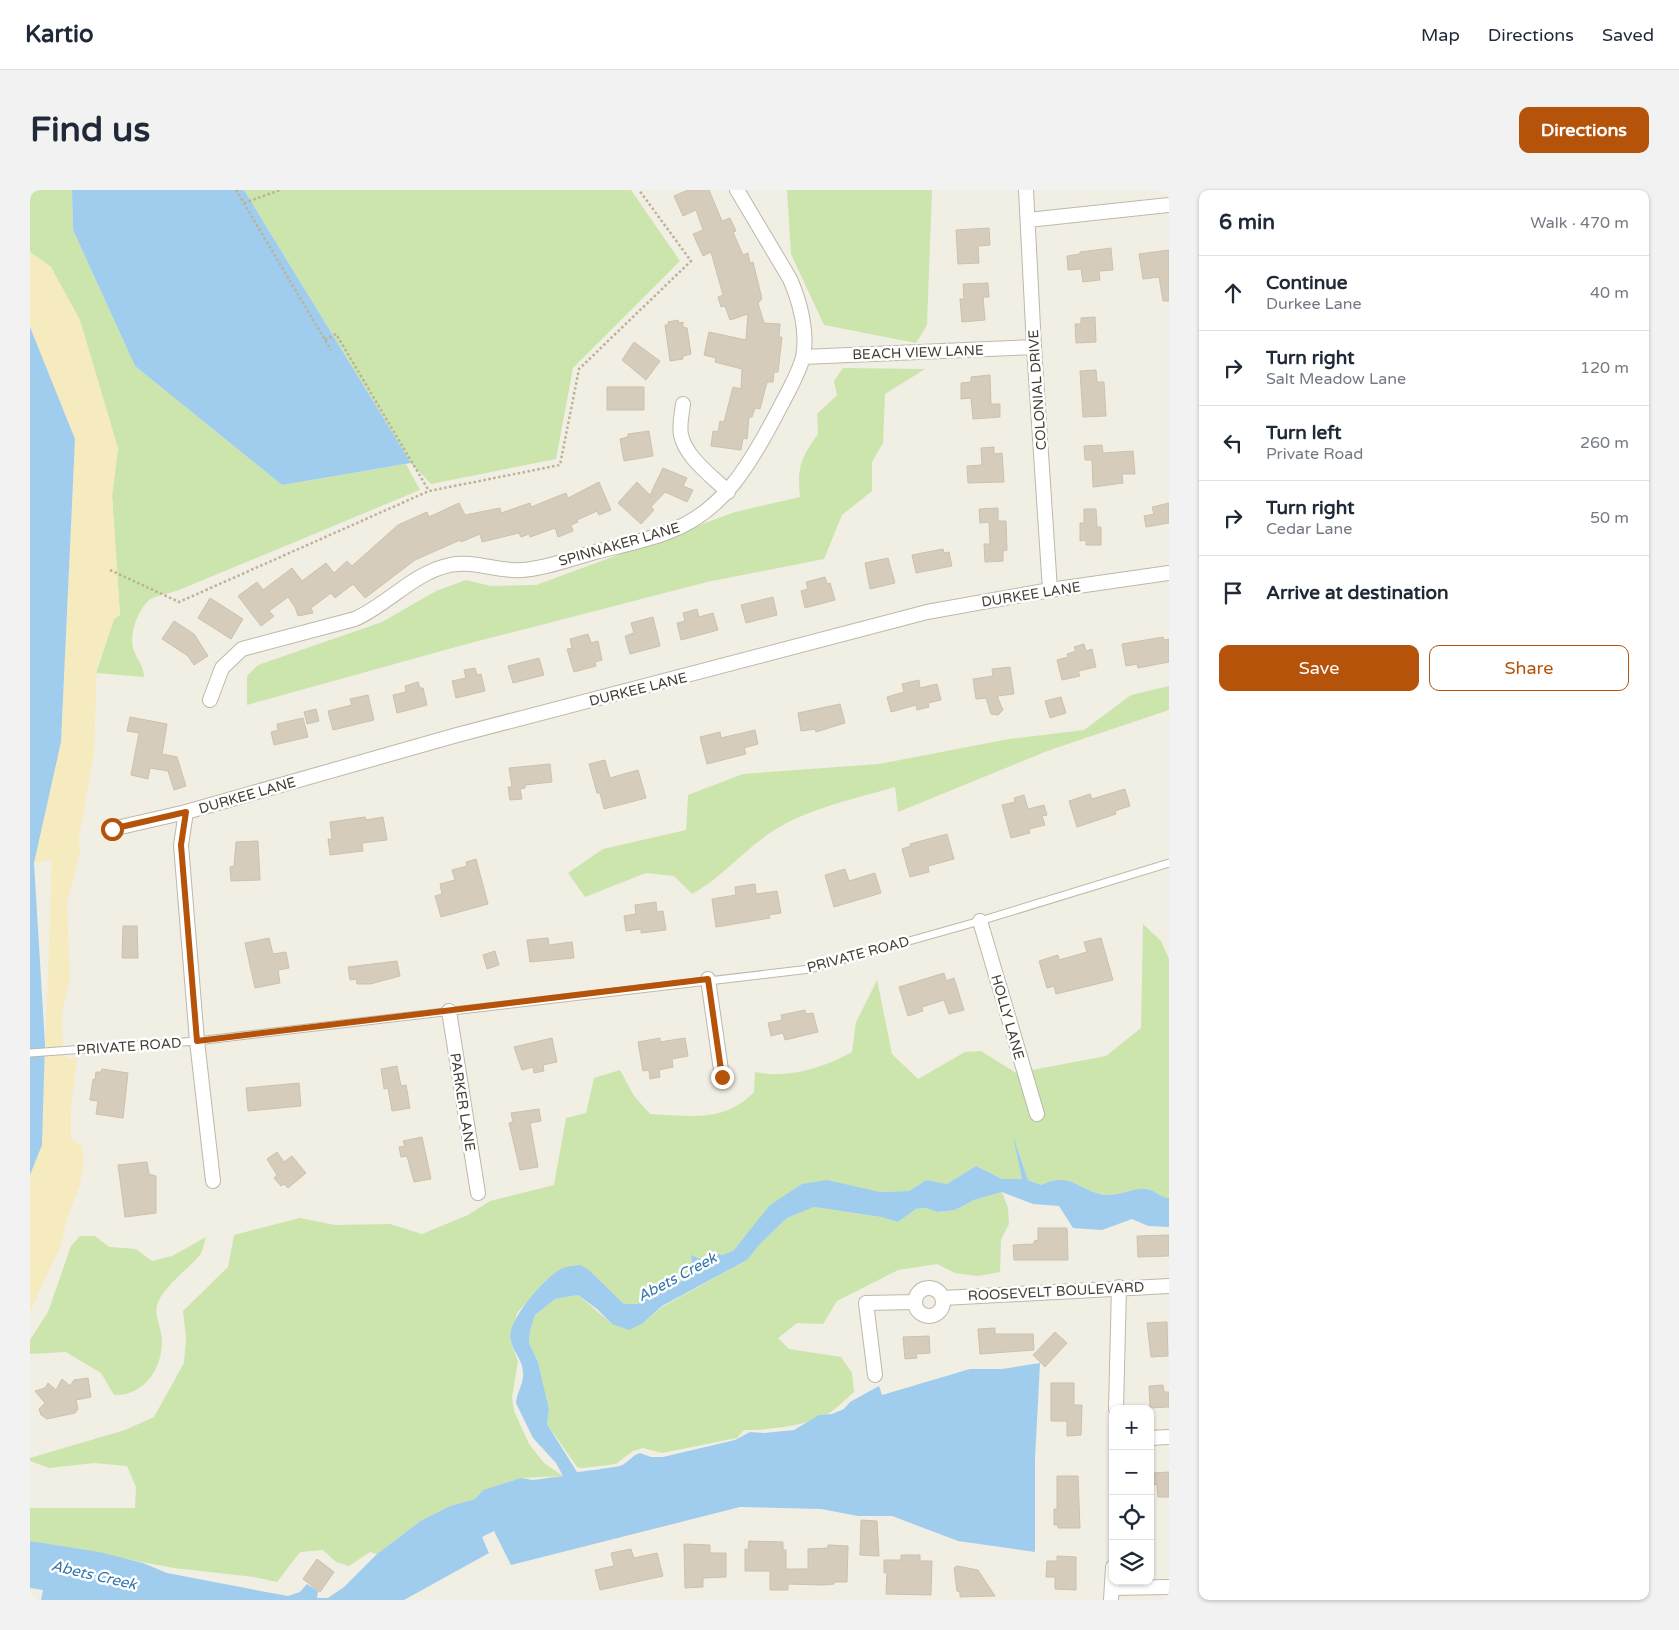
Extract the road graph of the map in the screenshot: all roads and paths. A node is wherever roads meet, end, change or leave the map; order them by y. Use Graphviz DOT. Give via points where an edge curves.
graph roads {
  1 [pos="236,190"];
  2 [pos="280,190"];
  3 [pos="639,190"];
  4 [pos="737,190"];
  5 [pos="1026,190"];
  6 [pos="244,203"];
  7 [pos="1169,205"];
  8 [pos="1028,220"];
  9 [pos="326,340"];
  10 [pos="1034,348"];
  11 [pos="331,350"];
  12 [pos="803,357"];
  13 [pos="683,404"];
  14 [pos="429,491"];
  15 [pos="728,492"];
  16 [pos="110,570"];
  17 [pos="1169,573"];
  18 [pos="1050,590"];
  19 [pos="210,700"];
  20 [pos="186,812"];
  21 [pos="112,829"];
  22 [pos="1169,863"];
  23 [pos="980,920"];
  24 [pos="708,979"];
  25 [pos="449,1011"];
  26 [pos="197,1041"];
  27 [pos="30,1053"];
  28 [pos="722,1077"];
  29 [pos="1037,1114"];
  30 [pos="213,1181"];
  31 [pos="478,1193"];
  32 [pos="1169,1286"];
  33 [pos="1120,1287"];
  34 [pos="943,1298"];
  35 [pos="915,1302"];
  36 [pos="875,1375"];
  37 [pos="1116,1405"];
  38 [pos="1154,1438"];
  39 [pos="1169,1438"];
  40 [pos="1169,1586"];
  41 [pos="1112,1594"];
  1 -- 6 [label="path"];
  2 -- 6 [label="path"];
  3 -- 14 [label="path" via="691,261 579,369 560,465"];
  4 -- 12 [label="street, SPINNAKER LANE" via="797,295 802,316"];
  5 -- 8 [label="street, COLONIAL DRIVE"];
  6 -- 9 [label="path"];
  7 -- 8 [label="street"];
  8 -- 10 [label="street, COLONIAL DRIVE"];
  9 -- 11 [label="path"];
  9 -- 14 [label="path" via="336,334"];
  10 -- 12 [label="street, BEACH VIEW LANE"];
  10 -- 18 [label="street, COLONIAL DRIVE"];
  12 -- 15 [label="street, SPINNAKER LANE" via="758,449"];
  13 -- 15 [label="street" via="680,434 687,448"];
  14 -- 16 [label="path" via="179,602"];
  15 -- 19 [label="street, SPINNAKER LANE" via="705,514 652,537 523,570 469,563 449,565 426,573 372,611 355,619 242,649 222,668"];
  17 -- 18 [label="street, DURKEE LANE"];
  18 -- 20 [label="street, DURKEE LANE" via="927,612 457,735"];
  20 -- 21 [label="street, DURKEE LANE"];
  20 -- 26 [label="street" via="181,845"];
  22 -- 23 [label="lane, PRIVATE ROAD"];
  23 -- 24 [label="lane, PRIVATE ROAD" via="810,968"];
  23 -- 29 [label="street, HOLLY LANE"];
  24 -- 25 [label="lane, PRIVATE ROAD"];
  24 -- 28 [label="street"];
  25 -- 26 [label="lane, PRIVATE ROAD"];
  25 -- 31 [label="street, PARKER LANE"];
  26 -- 27 [label="lane, PRIVATE ROAD"];
  26 -- 30 [label="street"];
  32 -- 33 [label="street, ROOSEVELT BOULEVARD"];
  33 -- 34 [label="street, ROOSEVELT BOULEVARD"];
  33 -- 37 [label="street"];
  34 -- 35 [label="street, ROOSEVELT BOULEVARD" via="940,1292 927,1287 916,1296"];
  34 -- 35 [label="street" via="941,1309 932,1316 920,1312"];
  35 -- 36 [label="street" via="866,1303"];
  38 -- 39 [label="street"];
  40 -- 41 [label="street"];
}
